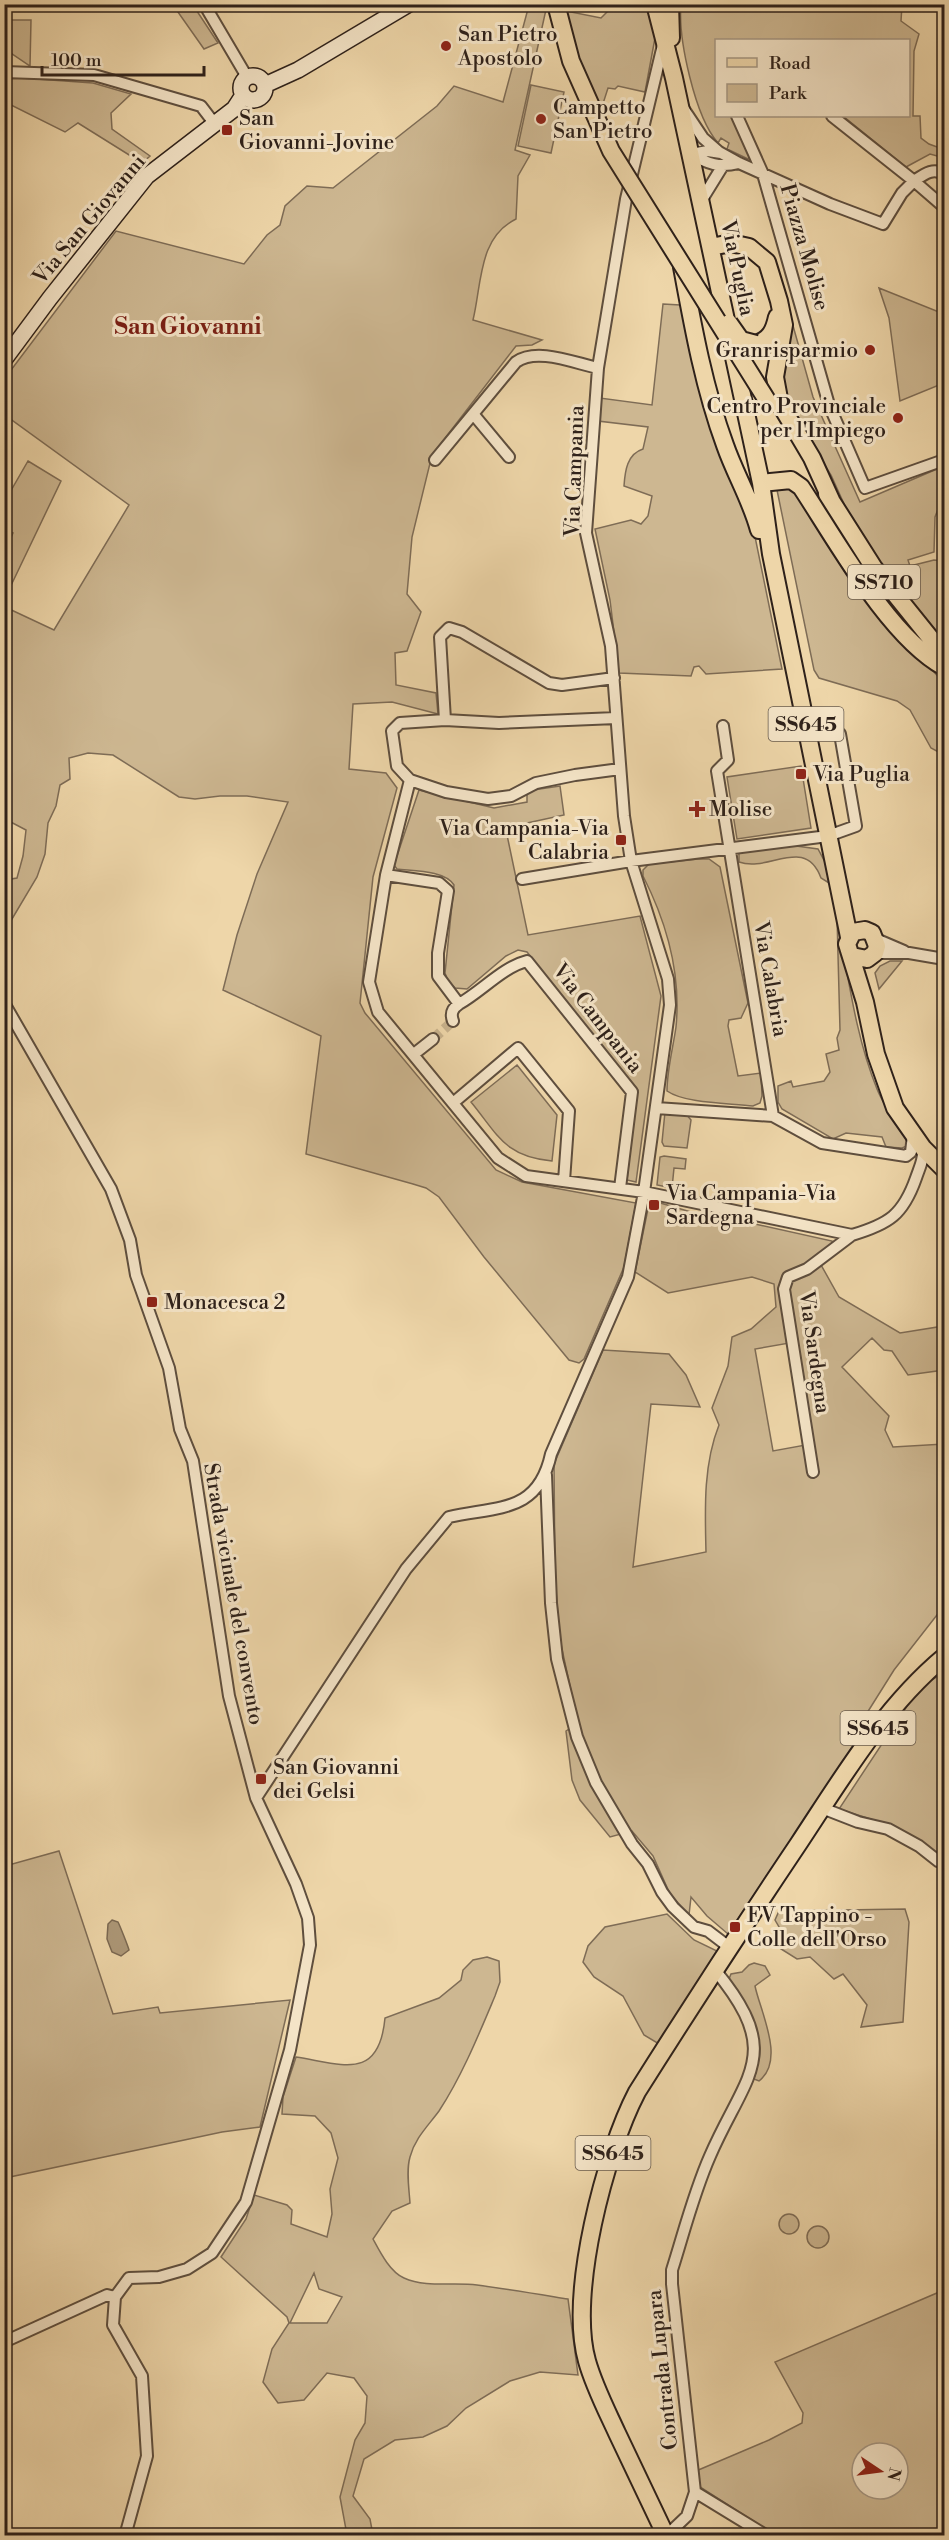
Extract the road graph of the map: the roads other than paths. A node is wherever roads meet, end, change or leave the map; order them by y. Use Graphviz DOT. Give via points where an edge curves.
graph roads {
  1 [pos="204,4"];
  2 [pos="409,4"];
  3 [pos="556,4"];
  4 [pos="655,4"];
  5 [pos="670,4"];
  6 [pos="663,41"];
  7 [pos="4,72"];
  8 [pos="247,77"];
  9 [pos="674,78"];
  10 [pos="265,85"];
  11 [pos="652,91"];
  12 [pos="243,95"];
  13 [pos="680,103"];
  14 [pos="737,117"];
  15 [pos="833,117"];
  16 [pos="214,123"];
  17 [pos="721,153"];
  18 [pos="691,154"];
  19 [pos="739,164"];
  20 [pos="722,167"];
  21 [pos="764,174"];
  22 [pos="945,175"];
  23 [pos="914,181"];
  24 [pos="701,201"];
  25 [pos="945,207"];
  26 [pos="711,248"];
  27 [pos="682,267"];
  28 [pos="779,301"];
  29 [pos="5,359"];
  30 [pos="598,368"];
  31 [pos="474,415"];
  32 [pos="509,457"];
  33 [pos="435,460"];
  34 [pos="945,460"];
  35 [pos="761,483"];
  36 [pos="832,502"];
  37 [pos="771,554"];
  38 [pos="945,655"];
  39 [pos="945,667"];
  40 [pos="614,678"];
  41 [pos="616,718"];
  42 [pos="445,720"];
  43 [pos="805,720"];
  44 [pos="723,726"];
  45 [pos="620,769"];
  46 [pos="410,780"];
  47 [pos="828,836"];
  48 [pos="728,849"];
  49 [pos="631,861"];
  50 [pos="386,875"];
  51 [pos="522,879"];
  52 [pos="842,894"];
  53 [pos="867,947"];
  54 [pos="945,959"];
  55 [pos="4,1003"];
  56 [pos="459,1004"];
  57 [pos="453,1021"];
  58 [pos="433,1039"];
  59 [pos="414,1054"];
  60 [pos="888,1090"];
  61 [pos="453,1103"];
  62 [pos="657,1108"];
  63 [pos="774,1116"];
  64 [pos="909,1119"];
  65 [pos="918,1142"];
  66 [pos="945,1158"];
  67 [pos="945,1169"];
  68 [pos="917,1176"];
  69 [pos="564,1181"];
  70 [pos="620,1188"];
  71 [pos="644,1192"];
  72 [pos="852,1235"];
  73 [pos="813,1472"];
  74 [pos="546,1475"];
  75 [pos="945,1657"];
  76 [pos="256,1798"];
  77 [pos="822,1808"];
  78 [pos="945,1863"];
  79 [pos="729,1947"];
  80 [pos="715,1970"];
  81 [pos="115,2297"];
  82 [pos="4,2342"];
  83 [pos="695,2492"];
  84 [pos="125,2535"];
  85 [pos="666,2535"];
  86 [pos="767,2535"];
  1 -- 8 [label="street"];
  2 -- 10 [label="main road" via="298,70"];
  3 -- 27 [label="main road, SS710, bridge" via="571,61 611,151"];
  4 -- 6 [label="main road, Via Puglia"];
  5 -- 9 [label="main road"];
  6 -- 9 [label="main road, Via Puglia"];
  6 -- 11 [label="street, Via Campania"];
  7 -- 16 [label="street" via="94,75 201,106"];
  8 -- 10 [label="main road" via="256,76"];
  8 -- 12 [label="main road" via="241,86"];
  9 -- 11 [label="street" via="662,81"];
  9 -- 13 [label="main road, Via Puglia"];
  10 -- 12 [label="main road" via="260,98 251,100"];
  11 -- 30 [label="street, Via Campania" via="622,216"];
  12 -- 16 [label="main road, Via San Giovanni" via="234,108"];
  13 -- 17 [label="street, Piazza Molise" via="704,138"];
  13 -- 18 [label="main road, Via Puglia"];
  14 -- 21 [label="street, Piazza Molise"];
  15 -- 23 [label="street"];
  16 -- 29 [label="main road, Via San Giovanni" via="147,176"];
  17 -- 18 [label="street"];
  17 -- 19 [label="street, Piazza Molise"];
  18 -- 20 [label="street"];
  18 -- 24 [label="main road, Via Puglia"];
  19 -- 20 [label="street"];
  19 -- 21 [label="street, Piazza Molise"];
  20 -- 24 [label="street"];
  21 -- 23 [label="street, Piazza Molise" via="883,224"];
  21 -- 34 [label="street, Piazza Molise" via="830,405 865,488"];
  22 -- 23 [label="street" via="932,171"];
  23 -- 25 [label="street"];
  24 -- 26 [label="main road, Via Puglia"];
  26 -- 28 [label="main road" via="731,243 759,253 767,262"];
  26 -- 35 [label="main road, Via Puglia / SS645"];
  27 -- 28 [label="main road, bridge" via="741,340 756,344 773,333"];
  27 -- 36 [label="main road, SS710, bridge"];
  27 -- 37 [label="main road" via="713,408 754,511 761,540"];
  28 -- 36 [label="main road" via="784,325 775,377 780,404"];
  30 -- 31 [label="street" via="525,356"];
  30 -- 40 [label="street, Via Campania" via="586,532 611,646"];
  31 -- 32 [label="street"];
  31 -- 33 [label="street"];
  35 -- 37 [label="main road, Via Puglia / SS645"];
  35 -- 39 [label="main road" via="791,480 801,487 890,618 928,658"];
  36 -- 38 [label="main road, SS710" via="873,568"];
  37 -- 43 [label="main road, Via Puglia / SS645"];
  40 -- 41 [label="street, Via Campania"];
  40 -- 42 [label="street" via="549,683 462,632 448,628 440,637"];
  41 -- 42 [label="street" via="500,723"];
  41 -- 45 [label="street, Via Campania"];
  42 -- 46 [label="street" via="400,723 392,731 397,766"];
  43 -- 47 [label="main road, Via Puglia / SS645"];
  43 -- 47 [label="street" via="840,734 856,826"];
  44 -- 48 [label="street, Via Calabria" via="728,760 717,771"];
  45 -- 46 [label="street" via="536,783 510,796 488,799 446,792"];
  45 -- 49 [label="street, Via Campania"];
  46 -- 50 [label="street"];
  47 -- 48 [label="street"];
  47 -- 52 [label="main road, Via Puglia / SS645"];
  48 -- 49 [label="street"];
  48 -- 63 [label="street, Via Calabria"];
  49 -- 51 [label="street"];
  49 -- 62 [label="street, Via Campania" via="668,979 670,1005"];
  50 -- 56 [label="street" via="439,883 448,891 438,976"];
  50 -- 59 [label="street" via="369,982 378,1012"];
  52 -- 53 [label="main road, Via Puglia / SS645"];
  52 -- 53 [label="main road, Via Puglia / SS645" via="847,944"];
  53 -- 54 [label="street"];
  53 -- 60 [label="main road, Via Puglia / SS645" via="865,1002"];
  55 -- 76 [label="street, Strada vicinale del convento" via="111,1189 130,1240 136,1275 170,1368 180,1429 193,1461 229,1696"];
  56 -- 57 [label="street" via="454,1007"];
  56 -- 70 [label="street, Via Campania" via="517,963 527,961 632,1092"];
  58 -- 59 [label="street"];
  59 -- 61 [label="street"];
  60 -- 64 [label="main road, Via Puglia / SS645"];
  60 -- 65 [label="main road, Via Puglia / SS645"];
  61 -- 69 [label="street" via="498,1158 526,1176"];
  61 -- 69 [label="street" via="518,1048 569,1111"];
  62 -- 63 [label="street"];
  62 -- 71 [label="street, Via Campania"];
  63 -- 65 [label="street" via="822,1143 888,1155 906,1156"];
  64 -- 65 [label="street" via="919,1135"];
  64 -- 66 [label="main road, Via Puglia / SS645"];
  65 -- 67 [label="main road, Via Puglia / SS645"];
  65 -- 68 [label="street, Via Sardegna"];
  65 -- 68 [label="street, Via Sardegna" via="923,1159"];
  67 -- 68 [label="street" via="930,1162"];
  68 -- 72 [label="street, Via Sardegna" via="900,1211 882,1226"];
  69 -- 70 [label="street"];
  70 -- 71 [label="street"];
  71 -- 72 [label="street, Via Sardegna"];
  71 -- 74 [label="street, Via Campania" via="628,1277 551,1454"];
  72 -- 73 [label="street, Via Sardegna" via="807,1269 788,1277 784,1289"];
  74 -- 76 [label="street" via="520,1501 496,1510 449,1517 406,1569"];
  74 -- 79 [label="street" via="550,1603 557,1659 577,1737 596,1783 662,1892 694,1927 708,1931"];
  75 -- 77 [label="main road, SS645" via="917,1680 879,1725"];
  76 -- 81 [label="street, Strada vicinale del convento" via="308,1918 310,1944 287,2061 246,2202 225,2236 212,2253 187,2269 159,2277 129,2278"];
  77 -- 78 [label="street" via="888,1829"];
  77 -- 79 [label="main road, SS645"];
  79 -- 80 [label="main road, SS645"];
  80 -- 83 [label="street, Contrada Lupara" via="744,2011 754,2060 745,2089 709,2158 672,2270"];
  80 -- 85 [label="main road, SS645" via="624,2117 595,2219 580,2312 586,2360 596,2388"];
  81 -- 82 [label="street" via="107,2295"];
  81 -- 84 [label="street" via="114,2325 142,2376 147,2456"];
  83 -- 85 [label="street" via="687,2516"];
  83 -- 86 [label="street"];
}
